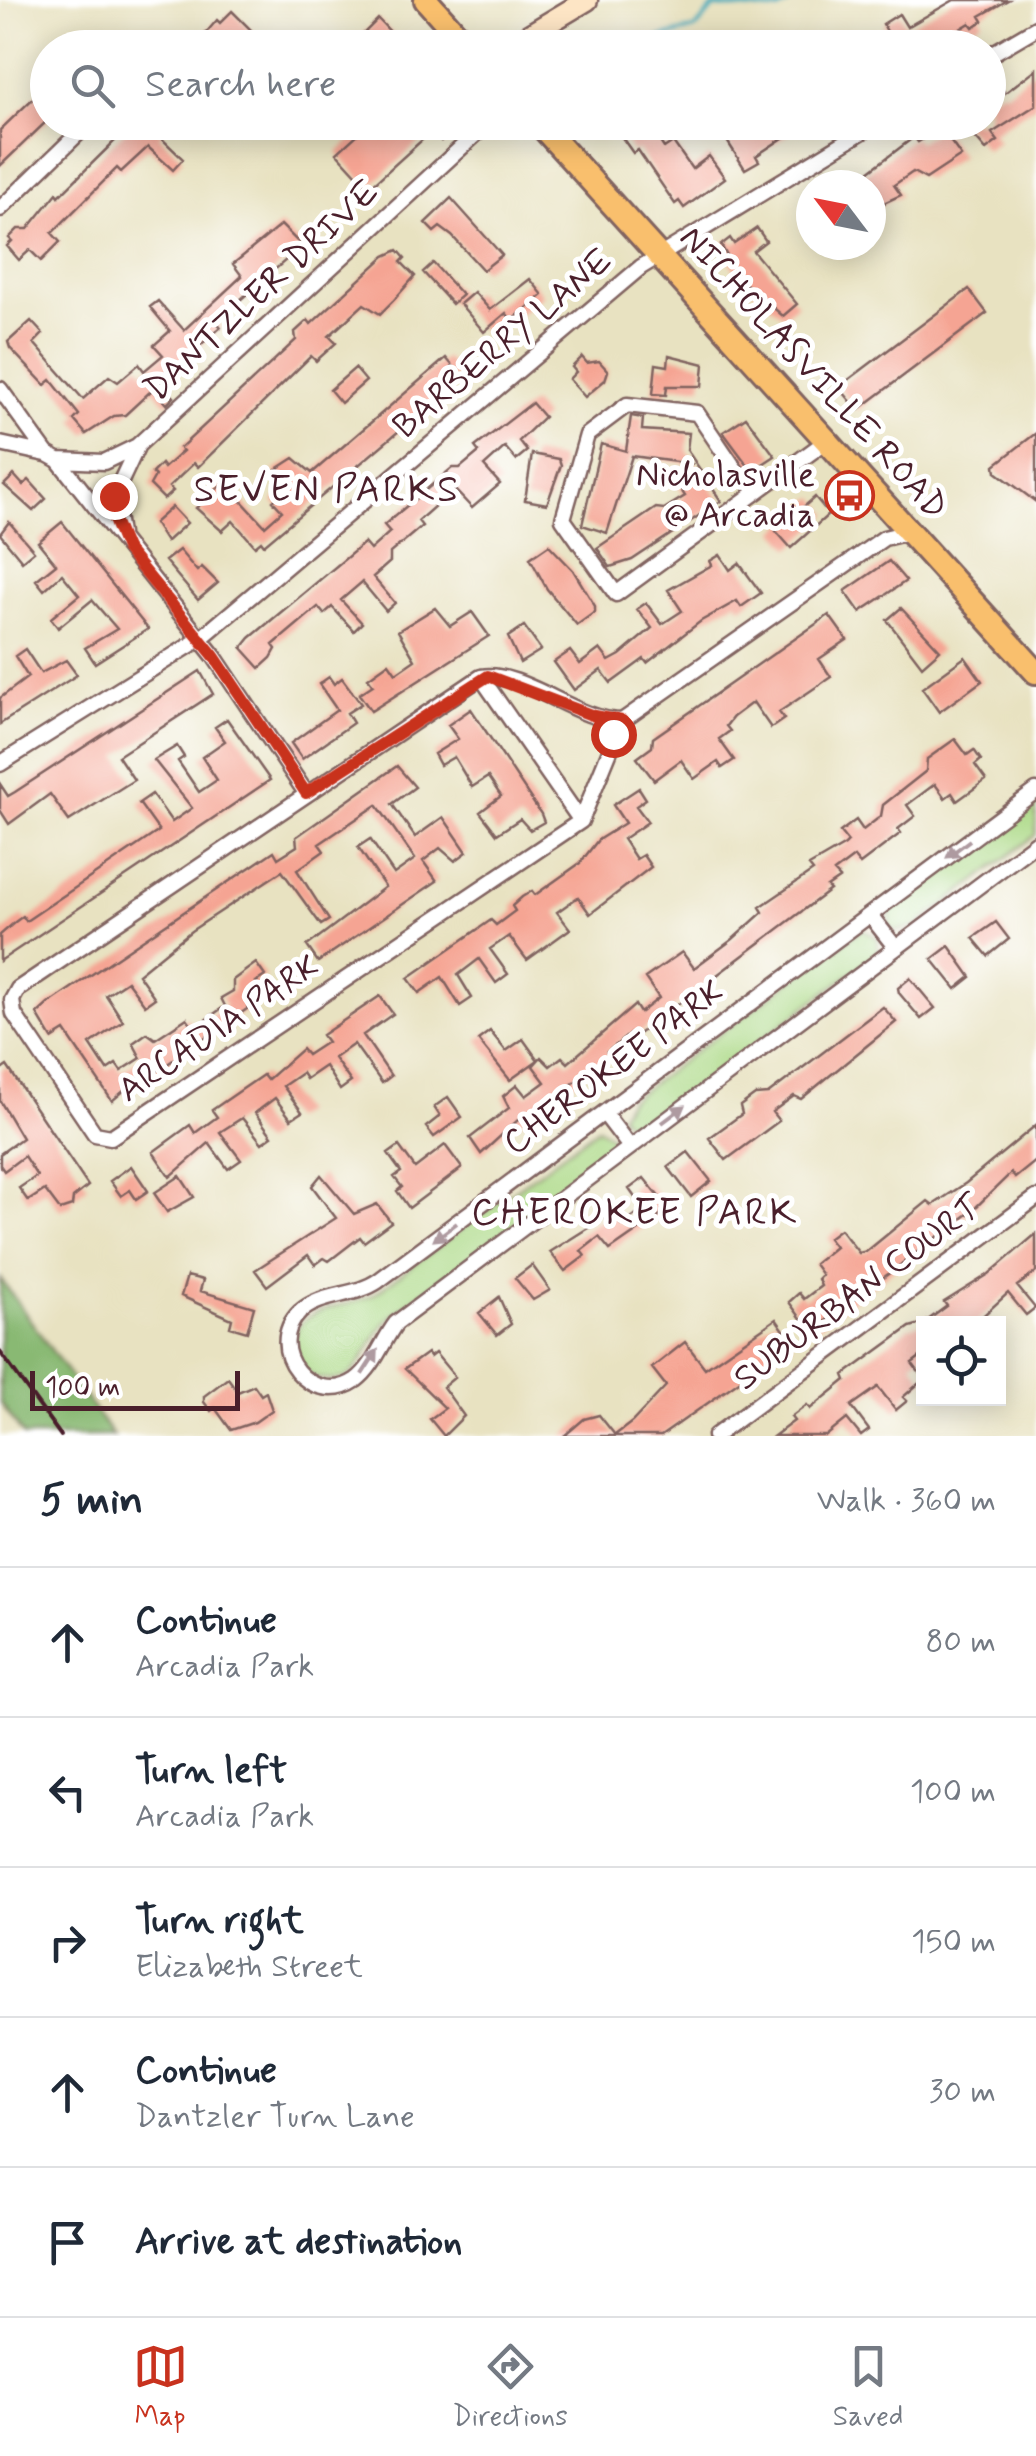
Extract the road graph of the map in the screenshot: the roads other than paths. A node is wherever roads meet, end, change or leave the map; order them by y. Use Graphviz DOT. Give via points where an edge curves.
graph roads {
  1 [pos="426,0"];
  2 [pos="587,0"];
  3 [pos="1036,28"];
  4 [pos="453,30"];
  5 [pos="537,30"];
  6 [pos="1006,46"];
  7 [pos="72,140"];
  8 [pos="468,140"];
  9 [pos="555,140"];
  10 [pos="848,140"];
  11 [pos="0,210"];
  12 [pos="660,254"];
  13 [pos="0,389"];
  14 [pos="824,442"];
  15 [pos="0,444"];
  16 [pos="137,446"];
  17 [pos="52,457"];
  18 [pos="759,490"];
  19 [pos="909,532"];
  20 [pos="126,549"];
  21 [pos="200,639"];
  22 [pos="1036,672"];
  23 [pos="481,678"];
  24 [pos="622,721"];
  25 [pos="0,764"];
  26 [pos="1036,791"];
  27 [pos="306,793"];
  28 [pos="580,821"];
  29 [pos="1036,843"];
  30 [pos="870,915"];
  31 [pos="896,948"];
  32 [pos="604,1113"];
  33 [pos="630,1147"];
  34 [pos="1036,1198"];
  35 [pos="715,1436"];
  1 -- 4 [label="main road"];
  2 -- 5 [label="main road"];
  3 -- 6 [label="street"];
  7 -- 11 [label="street"];
  8 -- 16 [label="street, DANTZLER DRIVE"];
  9 -- 12 [label="main road, NICHOLASVILLE ROAD"];
  10 -- 12 [label="street, BARBERRY LANE"];
  12 -- 14 [label="main road, NICHOLASVILLE ROAD"];
  12 -- 21 [label="street, BARBERRY LANE"];
  13 -- 17 [label="street"];
  14 -- 18 [label="street"];
  14 -- 19 [label="main road, NICHOLASVILLE ROAD"];
  15 -- 17 [label="street, DANTZLER DRIVE"];
  16 -- 17 [label="street, DANTZLER DRIVE" via="104,462"];
  16 -- 20 [label="street" via="114,496 114,520"];
  17 -- 20 [label="street"];
  18 -- 18 [label="street" via="736,472 698,413 627,405 587,435 563,519 616,594"];
  19 -- 22 [label="main road, NICHOLASVILLE ROAD"];
  19 -- 24 [label="street" via="884,538"];
  20 -- 21 [label="street"];
  21 -- 25 [label="street, BARBERRY LANE"];
  21 -- 27 [label="street"];
  23 -- 24 [label="street" via="510,681"];
  23 -- 27 [label="street, ARCADIA PARK"];
  23 -- 28 [label="street"];
  24 -- 28 [label="street"];
  26 -- 30 [label="street, CHEROKEE PARK, one-way"];
  27 -- 28 [label="street, ARCADIA PARK" via="14,996 14,1014 98,1136 116,1134"];
  29 -- 31 [label="street, CHEROKEE PARK"];
  30 -- 31 [label="street"];
  30 -- 32 [label="street, CHEROKEE PARK"];
  33 -- 31 [label="street, CHEROKEE PARK, one-way"];
  32 -- 33 [label="street"];
  32 -- 33 [label="street, CHEROKEE PARK, one-way" via="370,1287 315,1302 298,1314 288,1334 294,1370 307,1384 324,1388 359,1378 396,1323"];
  34 -- 35 [label="street, SUBURBAN COURT"];
}
